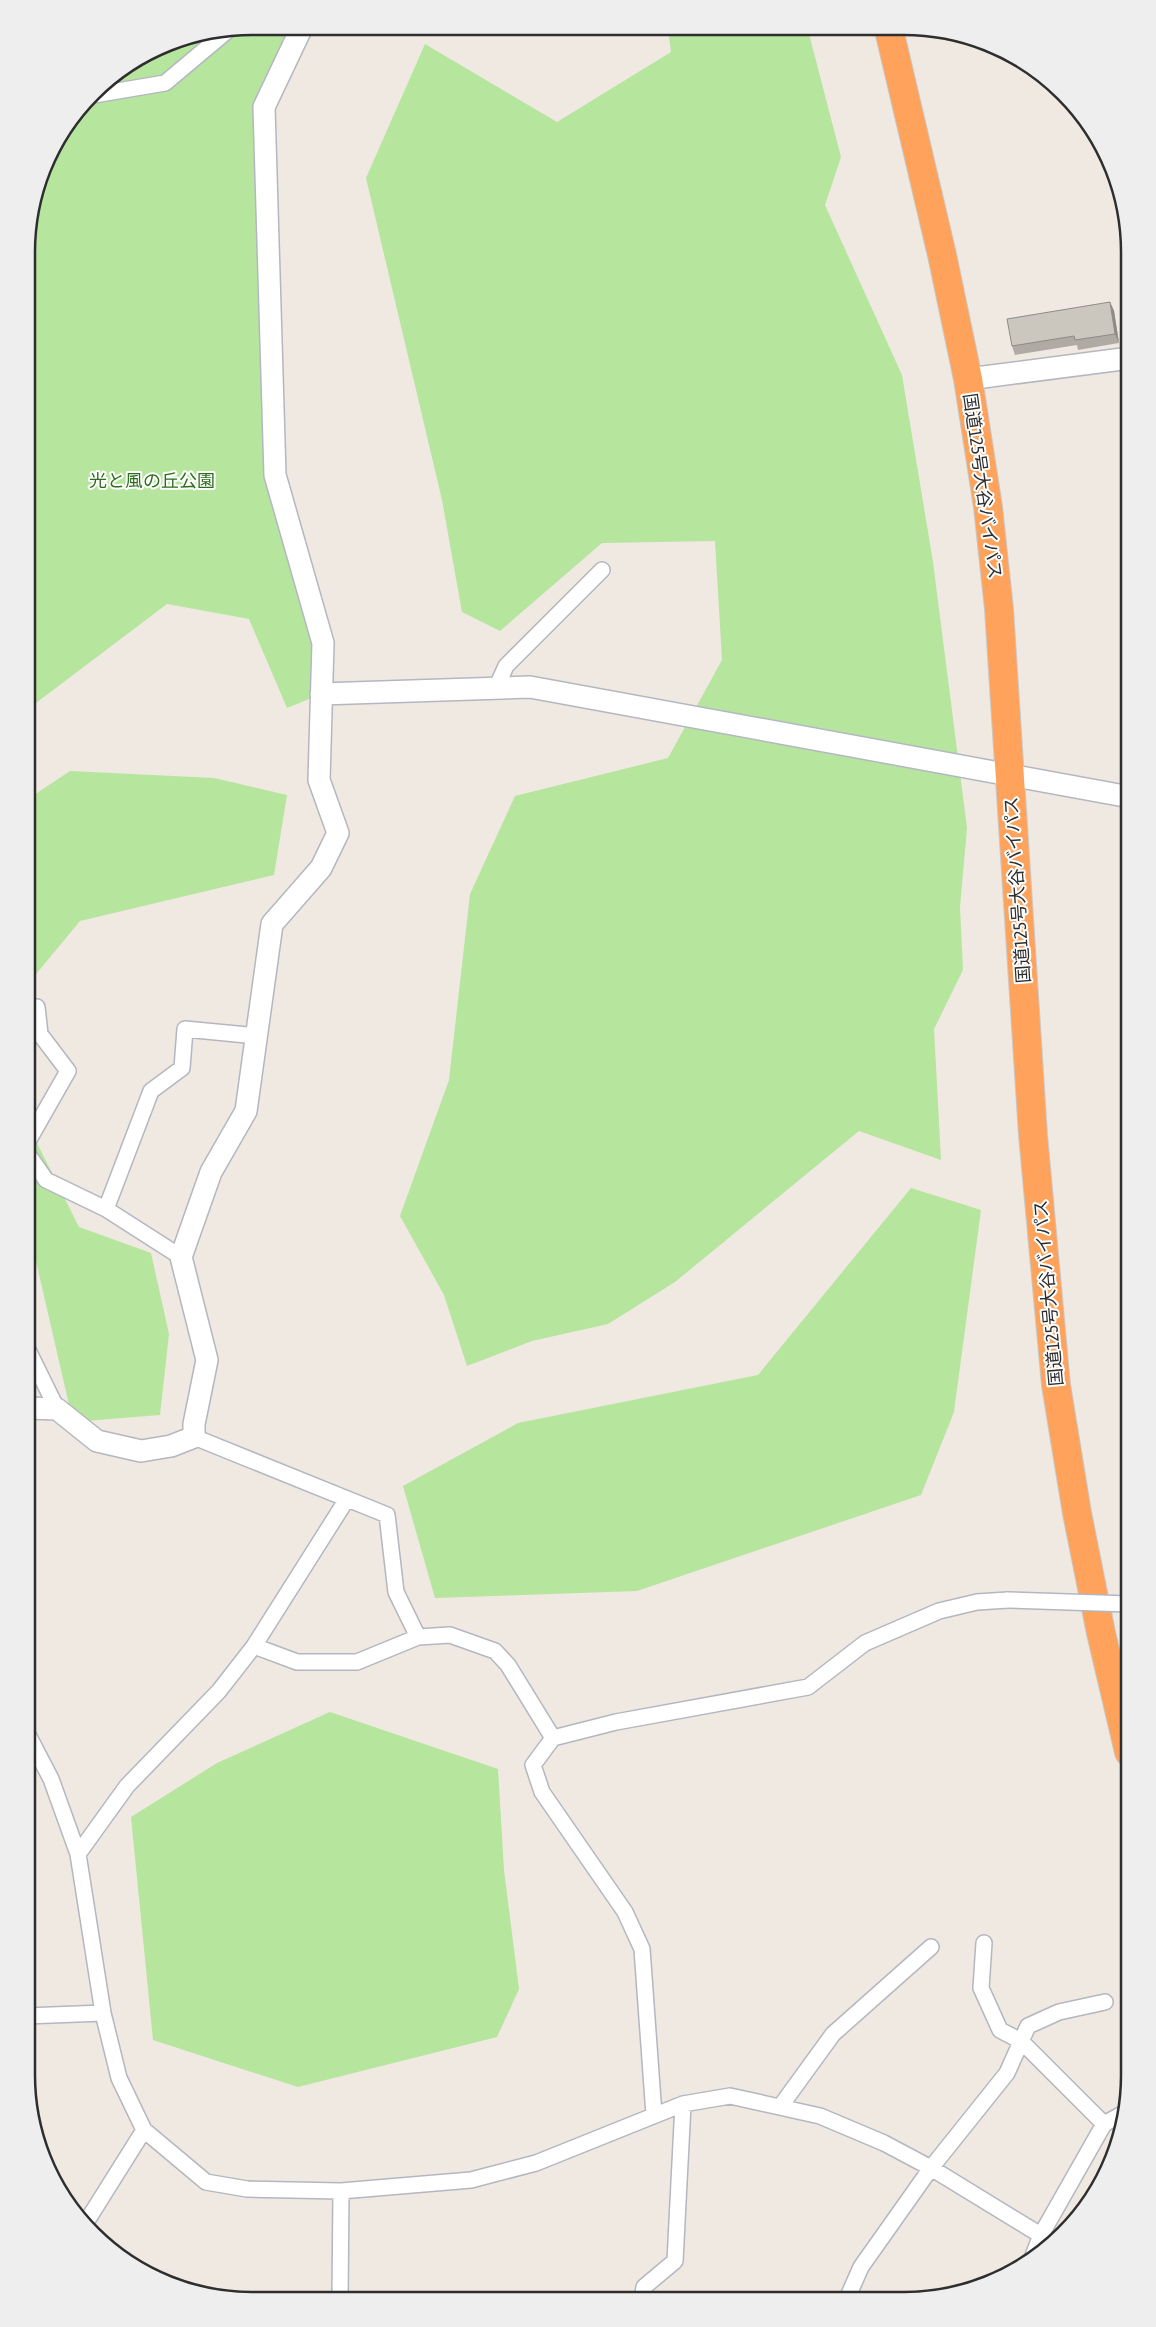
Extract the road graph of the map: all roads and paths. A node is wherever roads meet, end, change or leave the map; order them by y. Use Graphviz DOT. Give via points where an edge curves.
graph roads {
  1 [pos="298,35"];
  2 [pos="889,35"];
  3 [pos="219,38"];
  4 [pos="105,93"];
  5 [pos="1121,359"];
  6 [pos="968,379"];
  7 [pos="602,570"];
  8 [pos="496,688"];
  9 [pos="321,694"];
  10 [pos="1010,775"];
  11 [pos="1121,795"];
  12 [pos="37,1007"];
  13 [pos="257,1036"];
  14 [pos="35,1129"];
  15 [pos="35,1165"];
  16 [pos="106,1209"];
  17 [pos="181,1257"];
  18 [pos="35,1364"];
  19 [pos="35,1408"];
  20 [pos="57,1409"];
  21 [pos="194,1437"];
  22 [pos="347,1499"];
  23 [pos="1121,1604"];
  24 [pos="418,1637"];
  25 [pos="254,1646"];
  26 [pos="1121,1718"];
  27 [pos="553,1738"];
  28 [pos="35,1749"];
  29 [pos="78,1854"];
  30 [pos="984,1943"];
  31 [pos="931,1947"];
  32 [pos="1105,2002"];
  33 [pos="103,2014"];
  34 [pos="35,2016"];
  35 [pos="1021,2041"];
  36 [pos="683,2104"];
  37 [pos="780,2107"];
  38 [pos="654,2115"];
  39 [pos="1117,2117"];
  40 [pos="1104,2124"];
  41 [pos="144,2130"];
  42 [pos="931,2168"];
  43 [pos="341,2191"];
  44 [pos="89,2218"];
  45 [pos="1046,2238"];
  46 [pos="340,2292"];
  47 [pos="643,2292"];
  48 [pos="850,2292"];
  1 -- 9 [label="street" via="264,107 275,474 322,643"];
  2 -- 6 [label="highway, 国道125号大谷バイパス"];
  3 -- 4 [label="street" via="165,83"];
  5 -- 6 [label="street"];
  6 -- 10 [label="highway, 国道125号大谷バイパス" via="988,507 999,609"];
  7 -- 8 [label="street" via="506,666"];
  8 -- 9 [label="street"];
  8 -- 10 [label="street" via="530,687"];
  9 -- 13 [label="street" via="319,780 338,833 321,868 272,924"];
  10 -- 11 [label="street"];
  10 -- 26 [label="highway, 国道125号大谷バイパス" via="1033,1135 1056,1384 1077,1513"];
  12 -- 14 [label="street" via="40,1034 68,1071"];
  13 -- 16 [label="street" via="185,1029 182,1068 151,1091"];
  13 -- 17 [label="street" via="246,1110 211,1172"];
  15 -- 16 [label="street" via="46,1180"];
  16 -- 17 [label="street"];
  17 -- 21 [label="street" via="207,1360"];
  18 -- 20 [label="street"];
  19 -- 20 [label="street"];
  20 -- 21 [label="street" via="97,1441 141,1451 171,1446"];
  21 -- 22 [label="street"];
  22 -- 24 [label="street" via="387,1515 396,1592"];
  22 -- 25 [label="street"];
  23 -- 27 [label="street, bridge" via="977,1602 939,1611 865,1643 808,1687 616,1722"];
  24 -- 25 [label="street" via="357,1662 297,1662"];
  24 -- 27 [label="street" via="450,1634 495,1651 508,1665"];
  25 -- 29 [label="street" via="219,1691 127,1786"];
  27 -- 38 [label="street" via="533,1765 542,1792 624,1912 642,1949"];
  28 -- 29 [label="street" via="51,1779"];
  29 -- 33 [label="street"];
  30 -- 35 [label="street" via="981,1988 1000,2030"];
  31 -- 37 [label="street" via="833,2034"];
  32 -- 35 [label="street" via="1059,2012 1028,2026"];
  33 -- 34 [label="street"];
  33 -- 41 [label="street" via="119,2078"];
  35 -- 40 [label="street"];
  35 -- 42 [label="street" via="1007,2073"];
  36 -- 37 [label="street" via="730,2096"];
  36 -- 38 [label="street"];
  36 -- 47 [label="street" via="675,2261 644,2287"];
  37 -- 42 [label="street" via="820,2116 884,2143"];
  38 -- 43 [label="street" via="536,2163 471,2180"];
  39 -- 40 [label="street"];
  40 -- 45 [label="street"];
  41 -- 43 [label="street" via="206,2182 247,2189"];
  41 -- 44 [label="street"];
  42 -- 45 [label="street"];
  42 -- 48 [label="street" via="861,2267"];
  43 -- 46 [label="street"];
}
